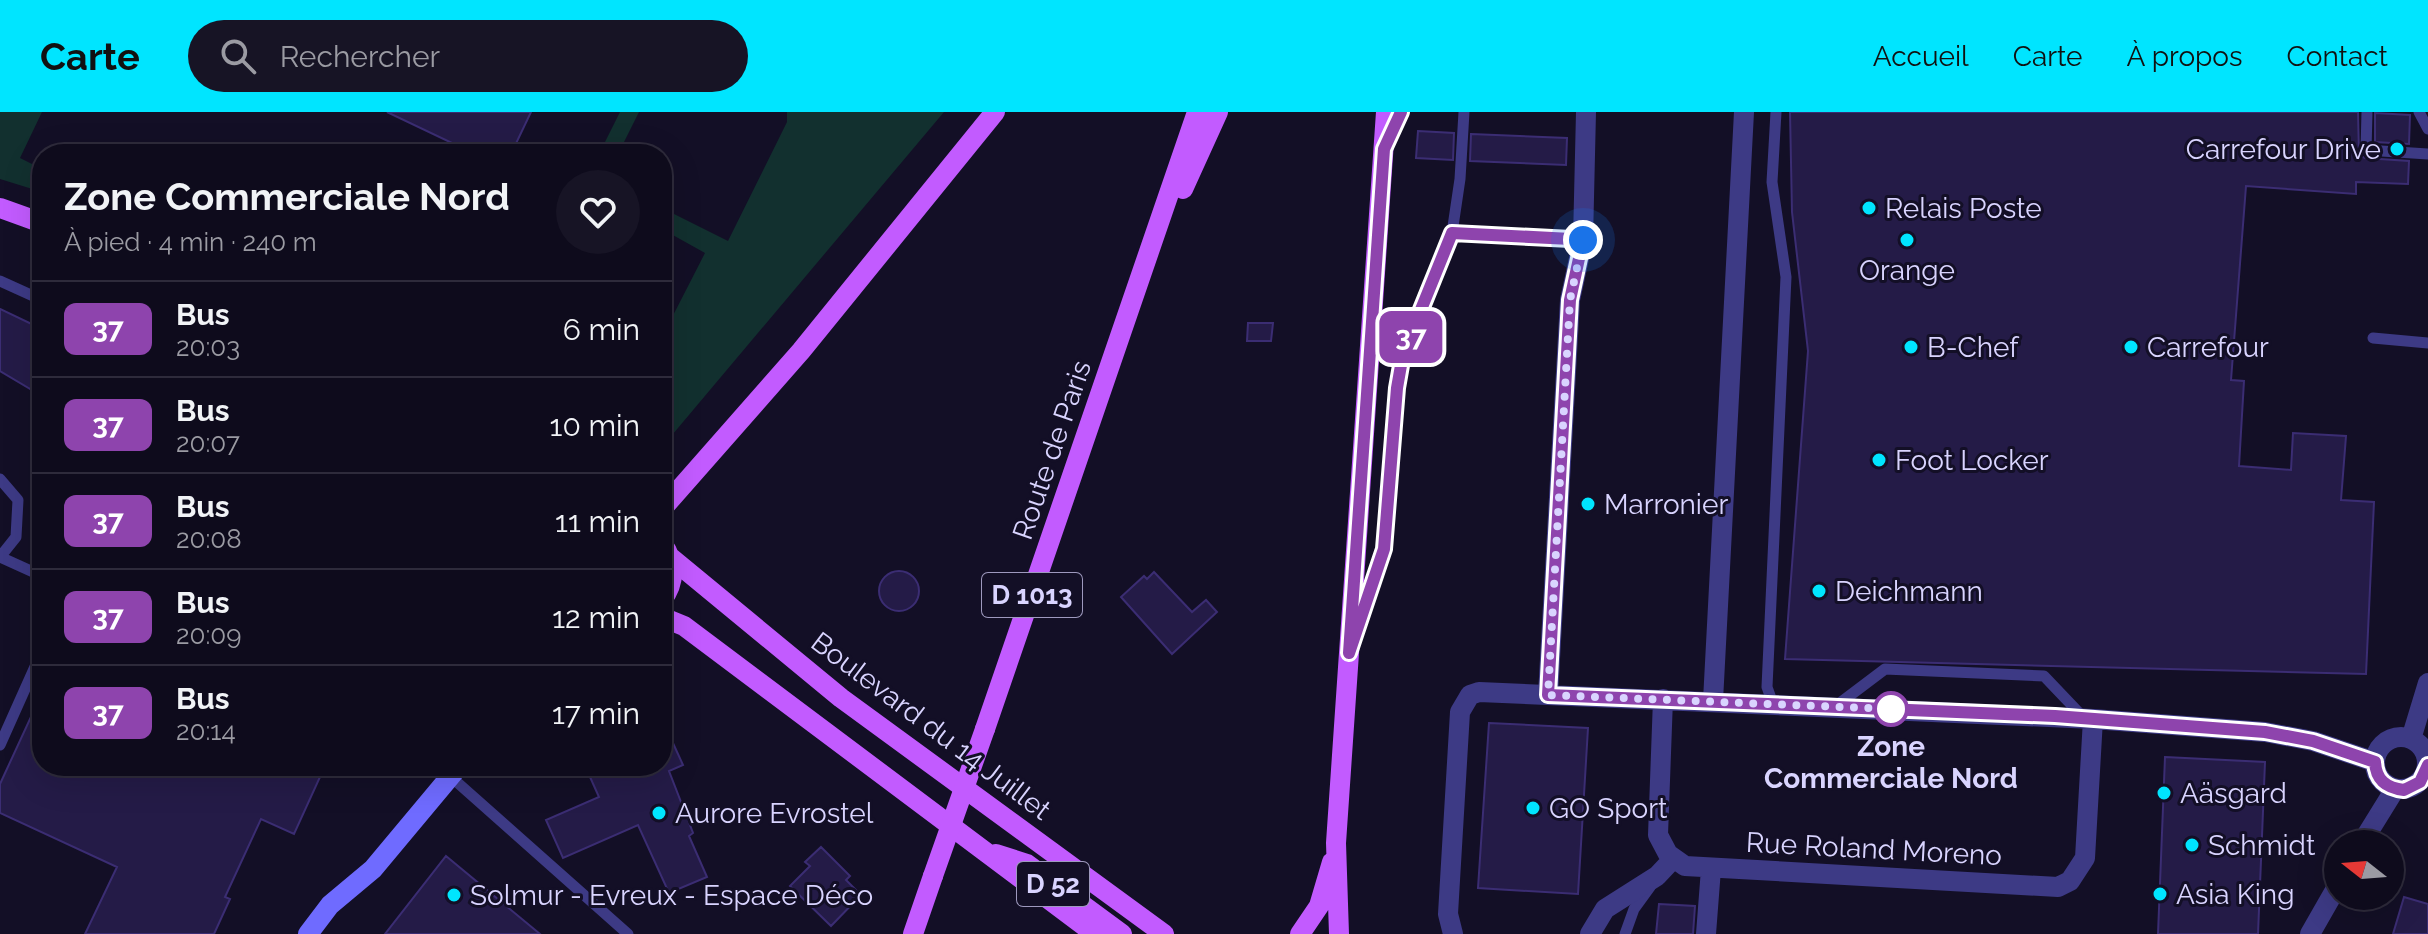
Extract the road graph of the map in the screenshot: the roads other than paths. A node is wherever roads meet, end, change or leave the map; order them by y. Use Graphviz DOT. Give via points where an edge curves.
graph roads {
  1 [pos="995,112"];
  2 [pos="1197,112"];
  3 [pos="1218,112"];
  4 [pos="1386,112"];
  5 [pos="1401,112"];
  6 [pos="1464,112"];
  7 [pos="1586,112"];
  8 [pos="1744,112"];
  9 [pos="1776,112"];
  10 [pos="2367,112"];
  11 [pos="2419,112"];
  12 [pos="2428,129"];
  13 [pos="1384,149"];
  14 [pos="2428,154"];
  15 [pos="0,208"];
  16 [pos="32,219"];
  17 [pos="1452,233"];
  18 [pos="1583,240"];
  19 [pos="1141,279"];
  20 [pos="0,281"];
  21 [pos="32,295"];
  22 [pos="2373,338"];
  23 [pos="2428,343"];
  24 [pos="0,479"];
  25 [pos="672,498"];
  26 [pos="672,555"];
  27 [pos="0,557"];
  28 [pos="32,571"];
  29 [pos="672,621"];
  30 [pos="1349,653"];
  31 [pos="32,673"];
  32 [pos="2428,683"];
  33 [pos="1548,695"];
  34 [pos="1663,699"];
  35 [pos="1713,701"];
  36 [pos="1773,704"];
  37 [pos="1835,706"];
  38 [pos="2089,718"];
  39 [pos="2411,739"];
  40 [pos="0,745"];
  41 [pos="2375,762"];
  42 [pos="2427,774"];
  43 [pos="450,776"];
  44 [pos="459,776"];
  45 [pos="2395,789"];
  46 [pos="2370,830"];
  47 [pos="1336,843"];
  48 [pos="977,848"];
  49 [pos="1673,859"];
  50 [pos="1711,869"];
  51 [pos="1657,876"];
  52 [pos="2324,910"];
  53 [pos="308,934"];
  54 [pos="628,934"];
  55 [pos="913,934"];
  56 [pos="1095,934"];
  57 [pos="1122,934"];
  58 [pos="1164,934"];
  59 [pos="1300,934"];
  60 [pos="1339,934"];
  61 [pos="1453,934"];
  62 [pos="1590,934"];
  63 [pos="1625,934"];
  64 [pos="1706,934"];
  65 [pos="2310,934"];
  1 -- 25 [label="main road" via="801,351"];
  2 -- 19 [label="main road, Route de Paris / D 1013"];
  3 -- 19 [label="main road, Route de Paris / D 1013"];
  4 -- 13 [label="main road"];
  5 -- 13 [label="lane"];
  6 -- 17 [label="lane"];
  7 -- 18 [label="street"];
  8 -- 35 [label="street"];
  9 -- 36 [label="lane" via="1772,182 1786,277 1767,687"];
  10 -- 14 [label="lane" via="2366,150"];
  11 -- 12 [label="lane"];
  13 -- 30 [label="main road"];
  15 -- 16 [label="main road"];
  17 -- 18 [label="lane"];
  17 -- 30 [label="lane" via="1403,354 1384,549"];
  18 -- 33 [label="street" via="1570,300"];
  19 -- 55 [label="main road, Route de Paris / D 1013, bridge"];
  20 -- 21 [label="lane"];
  22 -- 23 [label="lane"];
  24 -- 27 [label="lane" via="18,500 16,537"];
  26 -- 58 [label="main road, Boulevard du 14 Juillet" via="841,698"];
  27 -- 28 [label="lane"];
  29 -- 48 [label="main road"];
  30 -- 47 [label="main road"];
  31 -- 40 [label="lane"];
  32 -- 39 [label="street"];
  33 -- 34 [label="street"];
  33 -- 61 [label="street" via="1479,692 1464,701 1448,914"];
  34 -- 35 [label="street"];
  34 -- 49 [label="street" via="1658,835"];
  35 -- 36 [label="street"];
  36 -- 37 [label="street"];
  37 -- 38 [label="street"];
  37 -- 38 [label="lane" via="1885,669 2029,675 2044,676"];
  38 -- 41 [label="street" via="2265,732"];
  38 -- 50 [label="street, Rue Roland Moreno" via="2085,858 2070,881 2058,887"];
  39 -- 41 [label="street" via="2388,740"];
  39 -- 42 [label="street" via="2427,757"];
  41 -- 45 [label="street" via="2380,779"];
  42 -- 45 [label="street" via="2413,787"];
  43 -- 53 [label="main road" via="373,869 330,905"];
  44 -- 54 [label="lane"];
  45 -- 46 [label="street"];
  47 -- 59 [label="main road" via="1319,906"];
  47 -- 60 [label="main road"];
  48 -- 56 [label="main road"];
  48 -- 57 [label="main road, D 52" via="1027,864"];
  49 -- 50 [label="street, Rue Roland Moreno"];
  49 -- 51 [label="street"];
  50 -- 64 [label="street"];
  51 -- 62 [label="street" via="1605,909"];
  51 -- 63 [label="lane" via="1634,909"];
  52 -- 65 [label="street"];
}
